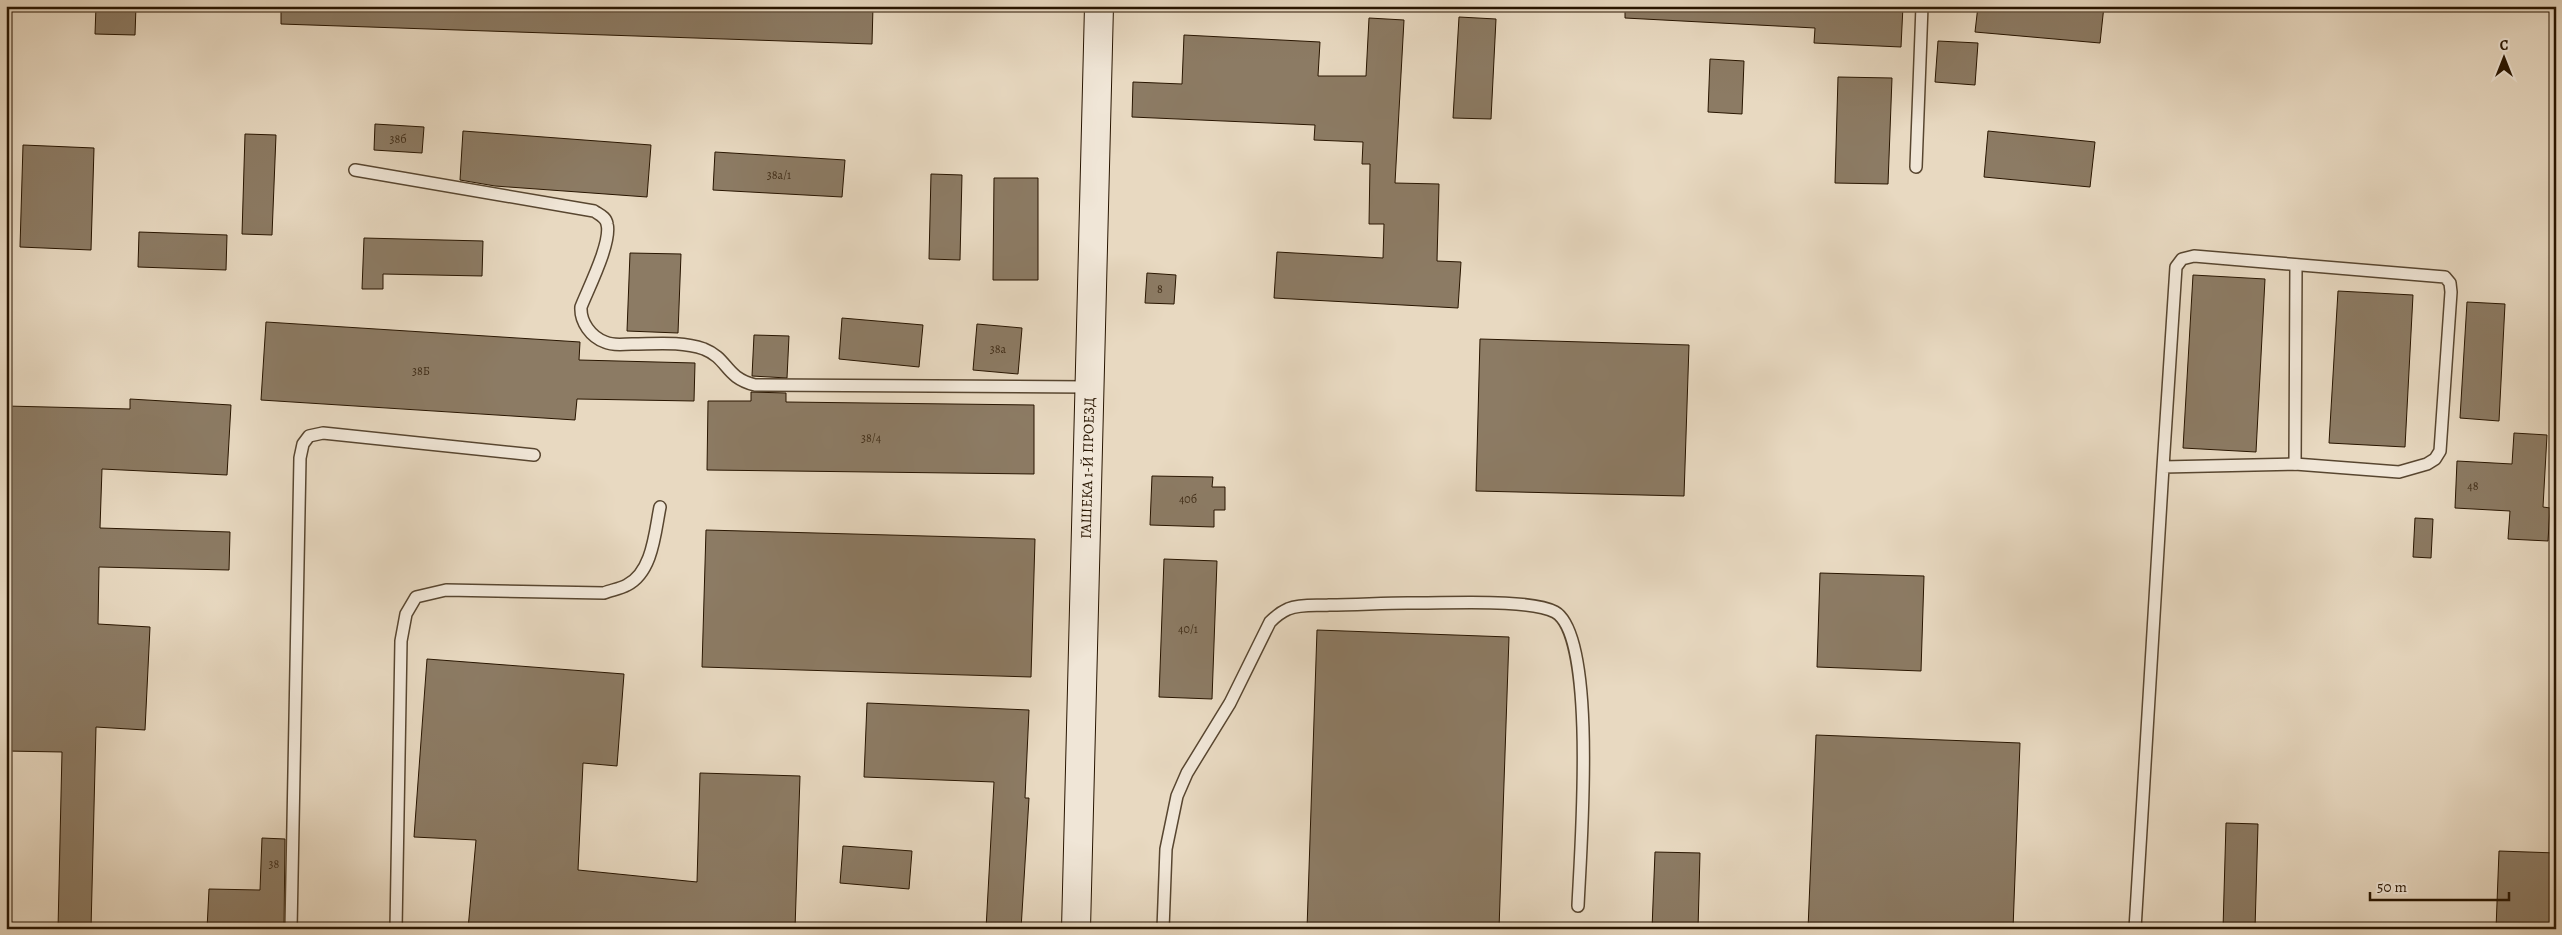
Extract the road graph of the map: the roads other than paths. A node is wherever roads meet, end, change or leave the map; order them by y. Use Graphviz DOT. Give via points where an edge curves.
graph roads {
  1 [pos="1099,6"];
  2 [pos="1922,6"];
  3 [pos="1916,167"];
  4 [pos="355,170"];
  5 [pos="2296,265"];
  6 [pos="1088,387"];
  7 [pos="534,455"];
  8 [pos="2295,464"];
  9 [pos="2163,467"];
  10 [pos="660,507"];
  11 [pos="1578,906"];
  12 [pos="291,929"];
  13 [pos="396,929"];
  14 [pos="1076,929"];
  15 [pos="1163,929"];
  16 [pos="2135,929"];
  1 -- 6 [label="main road, ГАШЕКА 1-Й ПРОЕЗД"];
  2 -- 3 [label="lane"];
  4 -- 6 [label="lane" via="594,211 602,216 607,222 608,237 581,307 581,317 590,331 606,343 667,343 701,348 719,358 736,379 755,385"];
  5 -- 8 [label="lane"];
  5 -- 8 [label="lane" via="2445,277 2451,292 2440,451 2435,459 2399,472"];
  5 -- 9 [label="lane" via="2194,256 2182,259 2176,267"];
  6 -- 14 [label="main road, ГАШЕКА 1-Й ПРОЕЗД"];
  7 -- 12 [label="lane" via="323,433 309,436 303,444 300,458"];
  8 -- 9 [label="lane"];
  9 -- 16 [label="lane"];
  10 -- 13 [label="lane" via="644,568 628,585 604,593 446,590 416,597 406,614 401,641"];
  11 -- 15 [label="lane" via="1585,755 1576,650 1565,620 1541,607 1508,604 1297,606 1278,614 1270,622 1230,703 1187,773 1177,796 1166,849"];
}
